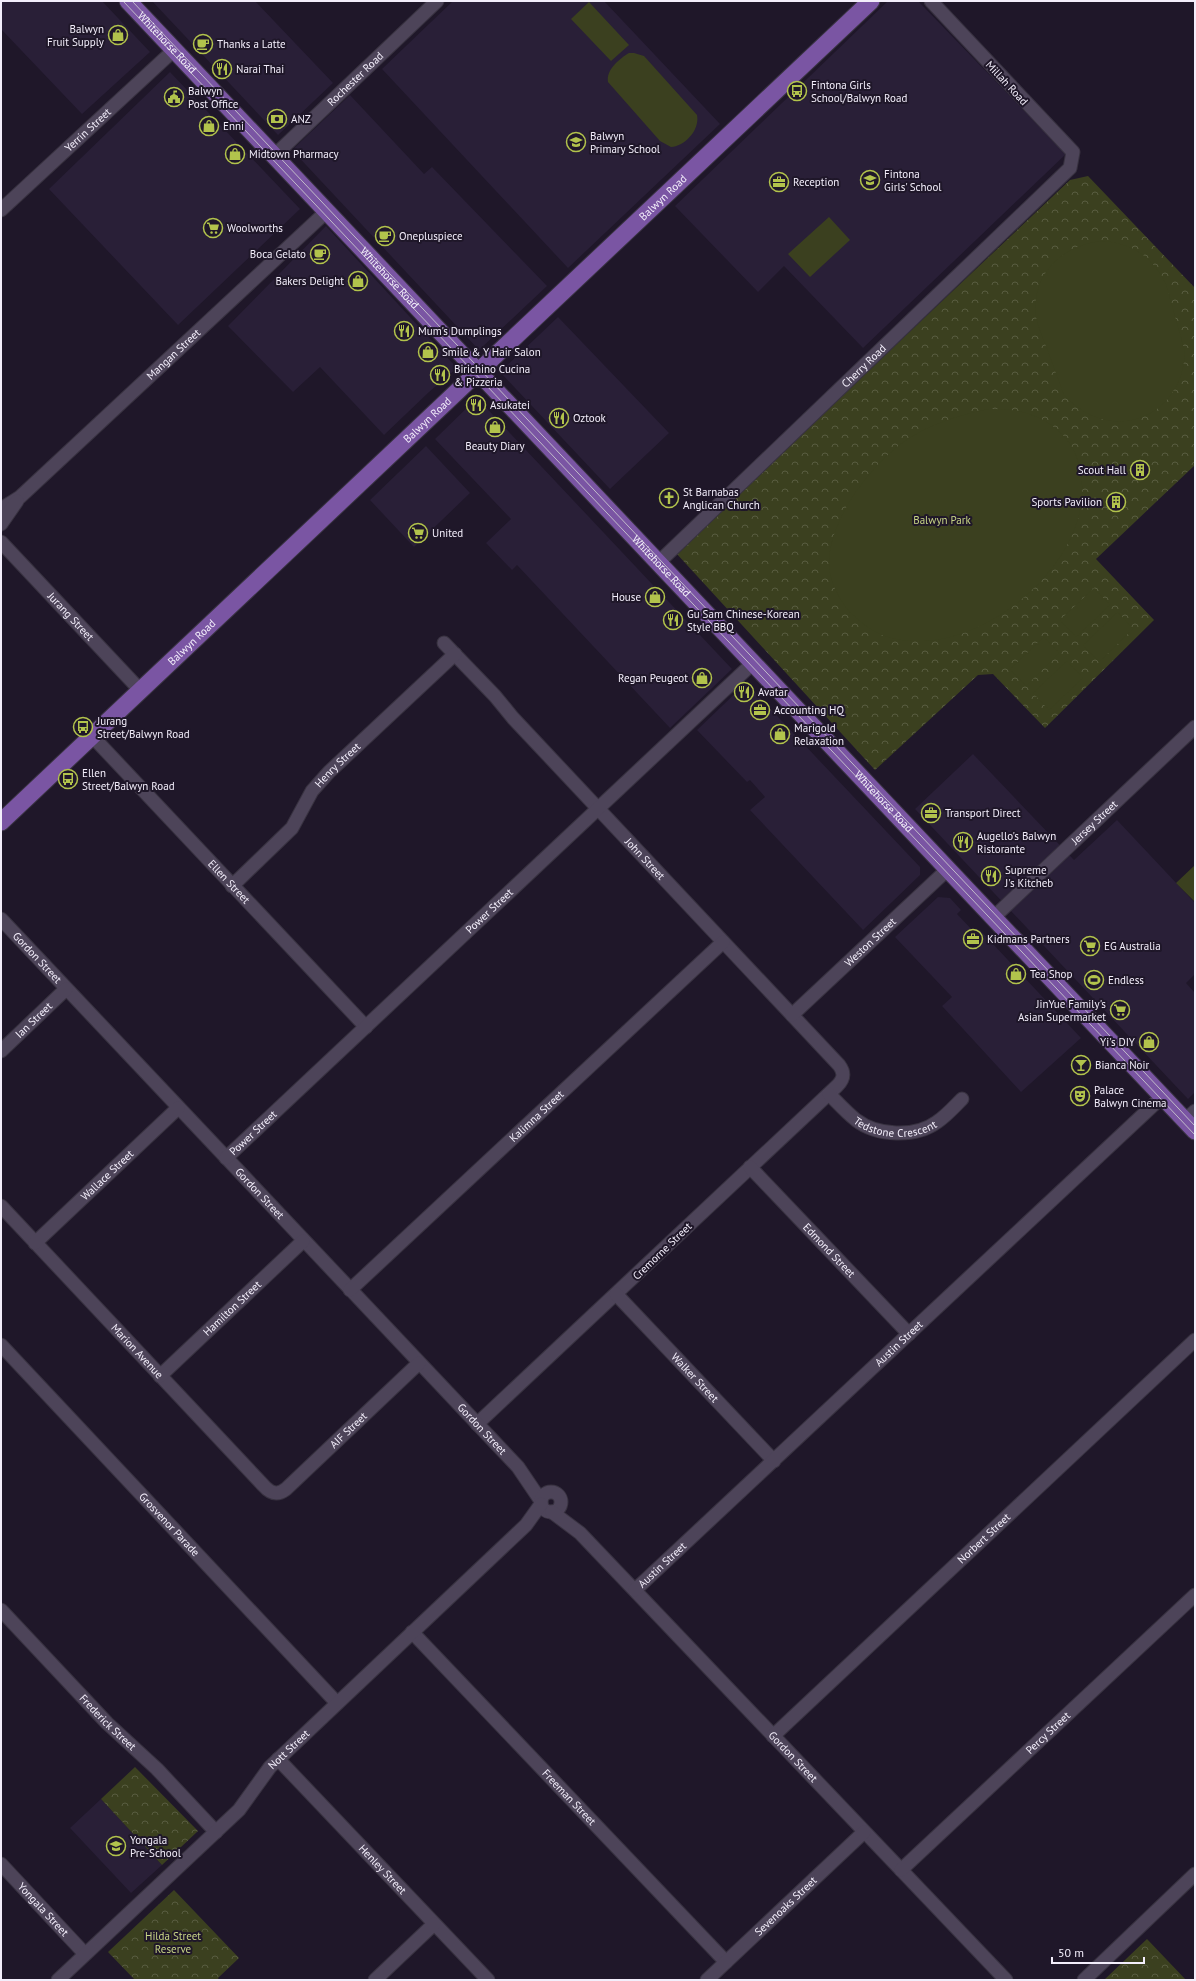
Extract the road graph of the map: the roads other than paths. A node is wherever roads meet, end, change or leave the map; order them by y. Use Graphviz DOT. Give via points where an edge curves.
graph roads {
  1 [pos="128,1"];
  2 [pos="437,1"];
  3 [pos="871,1"];
  4 [pos="931,1"];
  5 [pos="174,50"];
  6 [pos="274,156"];
  7 [pos="1070,168"];
  8 [pos="1,210"];
  9 [pos="326,212"];
  10 [pos="478,372"];
  11 [pos="20,497"];
  12 [pos="1,509"];
  13 [pos="1,524"];
  14 [pos="1,542"];
  15 [pos="658,563"];
  16 [pos="444,643"];
  17 [pos="455,654"];
  18 [pos="753,663"];
  19 [pos="141,691"];
  20 [pos="1195,727"];
  21 [pos="92,736"];
  22 [pos="598,809"];
  23 [pos="1,822"];
  24 [pos="948,869"];
  25 [pos="232,886"];
  26 [pos="994,918"];
  27 [pos="1,920"];
  28 [pos="723,942"];
  29 [pos="66,989"];
  30 [pos="792,1015"];
  31 [pos="366,1027"];
  32 [pos="1,1051"];
  33 [pos="844,1076"];
  34 [pos="829,1094"];
  35 [pos="1163,1096"];
  36 [pos="962,1100"];
  37 [pos="178,1108"];
  38 [pos="1192,1120"];
  39 [pos="226,1158"];
  40 [pos="750,1167"];
  41 [pos="1,1206"];
  42 [pos="303,1241"];
  43 [pos="35,1243"];
  44 [pos="350,1290"];
  45 [pos="616,1294"];
  46 [pos="909,1334"];
  47 [pos="1195,1340"];
  48 [pos="1,1345"];
  49 [pos="419,1363"];
  50 [pos="160,1376"];
  51 [pos="477,1424"];
  52 [pos="774,1461"];
  53 [pos="275,1493"];
  54 [pos="549,1504"];
  55 [pos="635,1590"];
  56 [pos="1195,1595"];
  57 [pos="1,1610"];
  58 [pos="412,1632"];
  59 [pos="337,1703"];
  60 [pos="773,1736"];
  61 [pos="278,1759"];
  62 [pos="216,1832"];
  63 [pos="864,1832"];
  64 [pos="1,1864"];
  65 [pos="902,1870"];
  66 [pos="1195,1874"];
  67 [pos="434,1924"];
  68 [pos="85,1954"];
  69 [pos="726,1962"];
  70 [pos="58,1980"];
  71 [pos="375,1980"];
  72 [pos="488,1980"];
  73 [pos="707,1980"];
  74 [pos="1006,1980"];
  75 [pos="1084,1980"];
  1 -- 5 [label="main road, Whitehorse Road"];
  2 -- 6 [label="street, Rochester Road"];
  3 -- 10 [label="main road, Balwyn Road"];
  4 -- 7 [label="street, Millah Road" via="1073,152"];
  5 -- 6 [label="main road, Whitehorse Road"];
  5 -- 8 [label="street, Yerrin Street"];
  6 -- 9 [label="main road, Whitehorse Road"];
  7 -- 15 [label="street, Cherry Road"];
  9 -- 10 [label="main road, Whitehorse Road"];
  9 -- 11 [label="street, Mangan Street"];
  10 -- 15 [label="main road, Whitehorse Road"];
  10 -- 19 [label="main road, Balwyn Road"];
  11 -- 12 [label="street, Mangan Street"];
  11 -- 13 [label="street, Mangan Street"];
  14 -- 19 [label="street, Jurang Street"];
  15 -- 18 [label="main road, Whitehorse Road"];
  16 -- 17 [label="street, John Street"];
  17 -- 22 [label="street, John Street"];
  17 -- 25 [label="street, Henry Street" via="324,777 310,795 292,828"];
  18 -- 22 [label="street, Power Street"];
  18 -- 24 [label="main road, Whitehorse Road"];
  19 -- 21 [label="main road, Balwyn Road"];
  20 -- 26 [label="street, Jersey Street"];
  21 -- 23 [label="main road, Balwyn Road"];
  21 -- 25 [label="street, Ellen Street"];
  22 -- 28 [label="street, John Street"];
  22 -- 31 [label="street, Power Street"];
  24 -- 26 [label="main road, Whitehorse Road"];
  24 -- 30 [label="street, Weston Street"];
  25 -- 31 [label="street, Ellen Street"];
  26 -- 35 [label="main road, Whitehorse Road"];
  27 -- 29 [label="street, Gordon Street"];
  28 -- 30 [label="street, John Street"];
  28 -- 44 [label="street, Kalimna Street"];
  29 -- 32 [label="street, Ian Street"];
  29 -- 37 [label="street, Gordon Street"];
  30 -- 33 [label="street, John Street" via="839,1065"];
  31 -- 39 [label="street, Power Street"];
  33 -- 34 [label="street, Cremorne Street" via="840,1084"];
  34 -- 36 [label="street, Tedstone Crescent" via="862,1124 881,1131 903,1133 930,1127"];
  34 -- 40 [label="street, Cremorne Street"];
  35 -- 38 [label="main road, Whitehorse Road"];
  35 -- 46 [label="street, Austin Street"];
  37 -- 39 [label="street, Gordon Street"];
  37 -- 43 [label="street, Wallace Street"];
  39 -- 42 [label="street, Gordon Street"];
  40 -- 45 [label="street, Cremorne Street"];
  40 -- 46 [label="street, Edmond Street"];
  41 -- 43 [label="street, Marion Avenue"];
  42 -- 44 [label="street, Gordon Street"];
  42 -- 50 [label="street, Hamilton Street"];
  43 -- 50 [label="street, Marion Avenue"];
  44 -- 49 [label="street, Gordon Street"];
  45 -- 51 [label="street, Cremorne Street"];
  45 -- 52 [label="street, Walker Street"];
  46 -- 52 [label="street, Austin Street"];
  47 -- 60 [label="street, Norbert Street"];
  48 -- 59 [label="street, Grosvenor Parade"];
  49 -- 51 [label="street, Gordon Street"];
  49 -- 53 [label="street, AIF Street" via="286,1489"];
  50 -- 53 [label="street, Marion Avenue" via="263,1485"];
  51 -- 54 [label="street, Gordon Street"];
  52 -- 55 [label="street, Austin Street"];
  54 -- 55 [label="street, Gordon Street"];
  54 -- 58 [label="street, Nott Street"];
  55 -- 60 [label="street, Gordon Street"];
  56 -- 65 [label="street, Percy Street"];
  57 -- 62 [label="street, Frederick Street" via="107,1723 157,1768"];
  58 -- 59 [label="street, Nott Street"];
  58 -- 69 [label="street, Freeman Street"];
  59 -- 61 [label="street, Nott Street"];
  60 -- 63 [label="street, Gordon Street"];
  61 -- 62 [label="street, Nott Street" via="265,1772 246,1802"];
  61 -- 67 [label="street, Henley Street"];
  62 -- 68 [label="street, Nott Street"];
  63 -- 65 [label="street, Gordon Street"];
  63 -- 69 [label="street, Sevenoaks Street"];
  64 -- 68 [label="street, Yongala Street"];
  65 -- 74 [label="street, Gordon Street"];
  66 -- 75 [label="street"];
  67 -- 71 [label="street"];
  67 -- 72 [label="street, Henley Street"];
  68 -- 70 [label="street, Nott Street"];
  69 -- 73 [label="street, Sevenoaks Street"];
}
